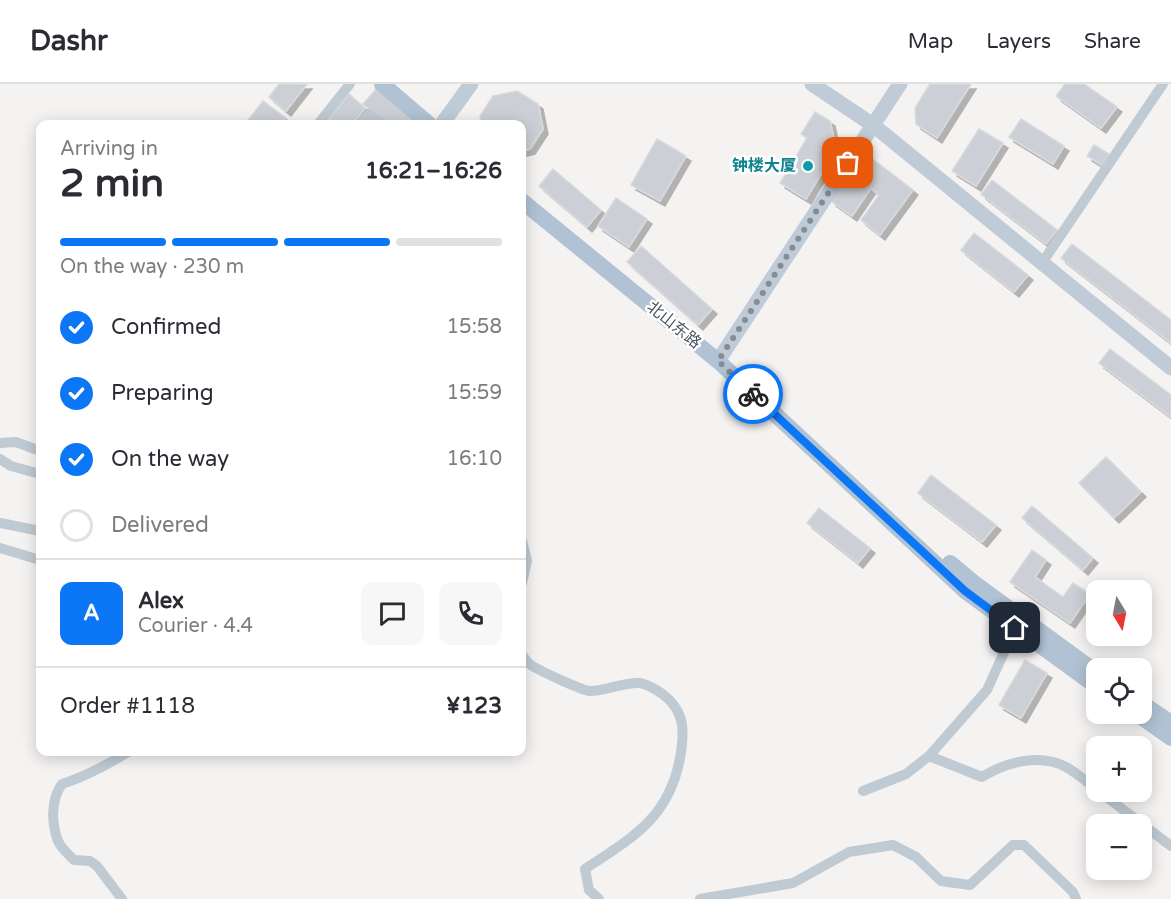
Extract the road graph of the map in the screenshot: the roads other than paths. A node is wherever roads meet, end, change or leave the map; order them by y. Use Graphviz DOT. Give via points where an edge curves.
graph roads {
  1 [pos="350,84"];
  2 [pos="382,84"];
  3 [pos="398,84"];
  4 [pos="471,84"];
  5 [pos="812,84"];
  6 [pos="900,84"];
  7 [pos="1162,84"];
  8 [pos="321,120"];
  9 [pos="364,120"];
  10 [pos="377,120"];
  11 [pos="434,120"];
  12 [pos="436,120"];
  13 [pos="443,120"];
  14 [pos="873,125"];
  15 [pos="526,191"];
  16 [pos="526,204"];
  17 [pos="1042,263"];
  18 [pos="721,357"];
  19 [pos="1171,368"];
  20 [pos="0,443"];
  21 [pos="36,450"];
  22 [pos="0,459"];
  23 [pos="36,473"];
  24 [pos="0,523"];
  25 [pos="36,530"];
  26 [pos="0,548"];
  27 [pos="36,559"];
  28 [pos="1015,628"];
  29 [pos="526,659"];
  30 [pos="1086,665"];
  31 [pos="1086,679"];
  32 [pos="1152,710"];
  33 [pos="1171,723"];
  34 [pos="1151,724"];
  35 [pos="1171,738"];
  36 [pos="122,756"];
  37 [pos="929,756"];
  38 [pos="1086,782"];
  39 [pos="863,791"];
  40 [pos="1113,802"];
  41 [pos="1171,846"];
  42 [pos="122,899"];
  43 [pos="599,899"];
  44 [pos="700,899"];
  45 [pos="1076,899"];
  1 -- 8 [label="street"];
  2 -- 11 [label="main road"];
  3 -- 12 [label="main road"];
  4 -- 13 [label="street"];
  5 -- 14 [label="street"];
  6 -- 14 [label="street"];
  7 -- 17 [label="street"];
  9 -- 10 [label="street" via="369,114"];
  14 -- 17 [label="street"];
  14 -- 18 [label="street"];
  15 -- 18 [label="main road, 北山东路"];
  16 -- 18 [label="main road, 北山东路"];
  17 -- 19 [label="street"];
  18 -- 28 [label="main road, 北山东路" via="965,591"];
  18 -- 30 [label="main road, 北山东路" via="908,528 974,583"];
  20 -- 21 [label="street" via="16,442"];
  22 -- 23 [label="street"];
  24 -- 25 [label="street"];
  26 -- 27 [label="street"];
  28 -- 31 [label="main road, 北山东路"];
  28 -- 37 [label="street" via="987,690"];
  29 -- 43 [label="street" via="589,692 640,683 669,698 679,712 683,728 679,762 658,813 633,837 585,869 589,890"];
  32 -- 33 [label="main road"];
  34 -- 35 [label="main road"];
  36 -- 42 [label="street" via="62,784 54,802 53,821 62,848 74,860 90,861 97,866"];
  37 -- 38 [label="street" via="982,777 1015,763 1042,759 1066,767"];
  37 -- 39 [label="street" via="906,774"];
  40 -- 41 [label="street"];
  44 -- 45 [label="street" via="793,884 849,852 893,845 916,857 941,881 970,885 1013,845 1024,845"];
}
